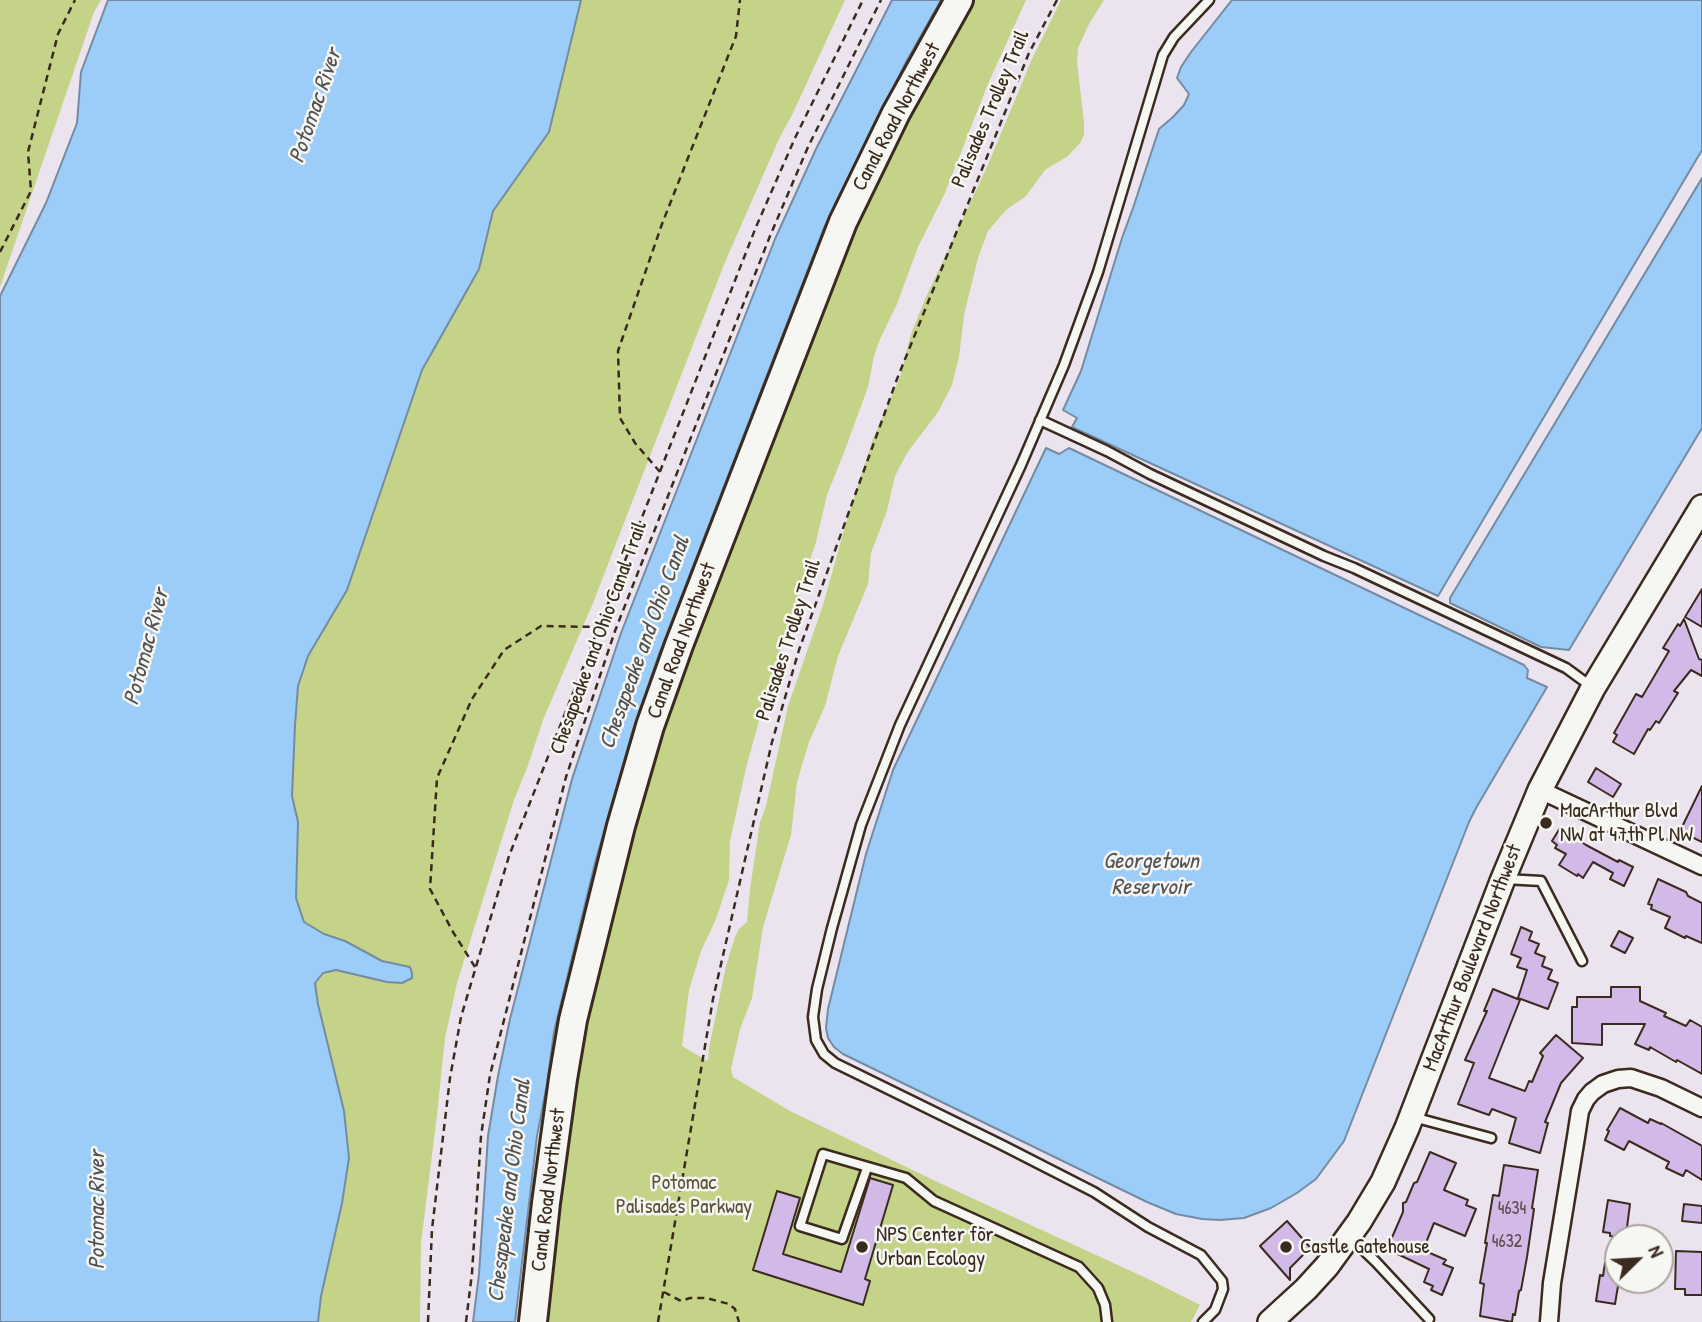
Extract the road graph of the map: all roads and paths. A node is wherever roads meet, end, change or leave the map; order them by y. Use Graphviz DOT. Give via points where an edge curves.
graph roads {
  1 [pos="75,0"];
  2 [pos="740,0"];
  3 [pos="863,0"];
  4 [pos="881,0"];
  5 [pos="959,0"];
  6 [pos="1057,0"];
  7 [pos="1209,0"];
  8 [pos="0,252"];
  9 [pos="1040,421"];
  10 [pos="660,472"];
  11 [pos="1702,507"];
  12 [pos="598,627"];
  13 [pos="1593,688"];
  14 [pos="1540,790"];
  15 [pos="1702,866"];
  16 [pos="1503,879"];
  17 [pos="1582,961"];
  18 [pos="475,967"];
  19 [pos="1702,1108"];
  20 [pos="1411,1116"];
  21 [pos="1491,1138"];
  22 [pos="867,1168"];
  23 [pos="1349,1237"];
  24 [pos="664,1292"];
  25 [pos="1429,1319"];
  26 [pos="428,1322"];
  27 [pos="466,1322"];
  28 [pos="533,1322"];
  29 [pos="658,1322"];
  30 [pos="738,1322"];
  31 [pos="1107,1322"];
  32 [pos="1203,1322"];
  33 [pos="1270,1322"];
  34 [pos="1549,1322"];
  1 -- 8 [label="path" via="58,34 28,152 31,191"];
  2 -- 10 [label="path" via="736,36 618,351 620,418"];
  3 -- 10 [label="path" via="761,214"];
  4 -- 27 [label="path, Chesapeake and Ohio Canal Trail" via="770,236 615,631 566,776 490,1075"];
  5 -- 28 [label="highway, Canal Road Northwest" via="896,113 843,222 650,726 573,1020"];
  6 -- 24 [label="path, Palisades Trolley Trail" via="1029,53 897,379 799,650 772,741 713,999"];
  7 -- 9 [label="lane" via="1163,55 1098,272"];
  9 -- 13 [label="lane" via="1566,668"];
  9 -- 32 [label="lane" via="900,725 861,825 817,989 816,1040 835,1063 1094,1192 1201,1255 1222,1281 1223,1289 1215,1310"];
  10 -- 12 [label="path"];
  11 -- 13 [label="main road, MacArthur Boulevard Northwest"];
  12 -- 18 [label="path" via="509,856"];
  12 -- 18 [label="path" via="541,626 504,650 472,699 437,778 430,889"];
  13 -- 14 [label="main road, MacArthur Boulevard Northwest"];
  14 -- 15 [label="street"];
  14 -- 16 [label="main road, MacArthur Boulevard Northwest"];
  16 -- 17 [label="lane" via="1541,881"];
  16 -- 20 [label="main road, MacArthur Boulevard Northwest"];
  18 -- 26 [label="path" via="450,1078 432,1229"];
  19 -- 34 [label="street" via="1631,1078 1603,1084 1586,1099 1580,1111"];
  20 -- 21 [label="lane"];
  20 -- 23 [label="main road, MacArthur Boulevard Northwest" via="1382,1182"];
  22 -- 22 [label="lane" via="823,1154 800,1226 842,1239"];
  22 -- 31 [label="lane" via="906,1178 934,1201 1079,1267 1098,1288"];
  23 -- 25 [label="lane"];
  23 -- 33 [label="main road, MacArthur Boulevard Northwest" via="1306,1289"];
  24 -- 29 [label="path, Palisades Trolley Trail"];
  24 -- 30 [label="path" via="681,1301 706,1298 729,1304"];
}
